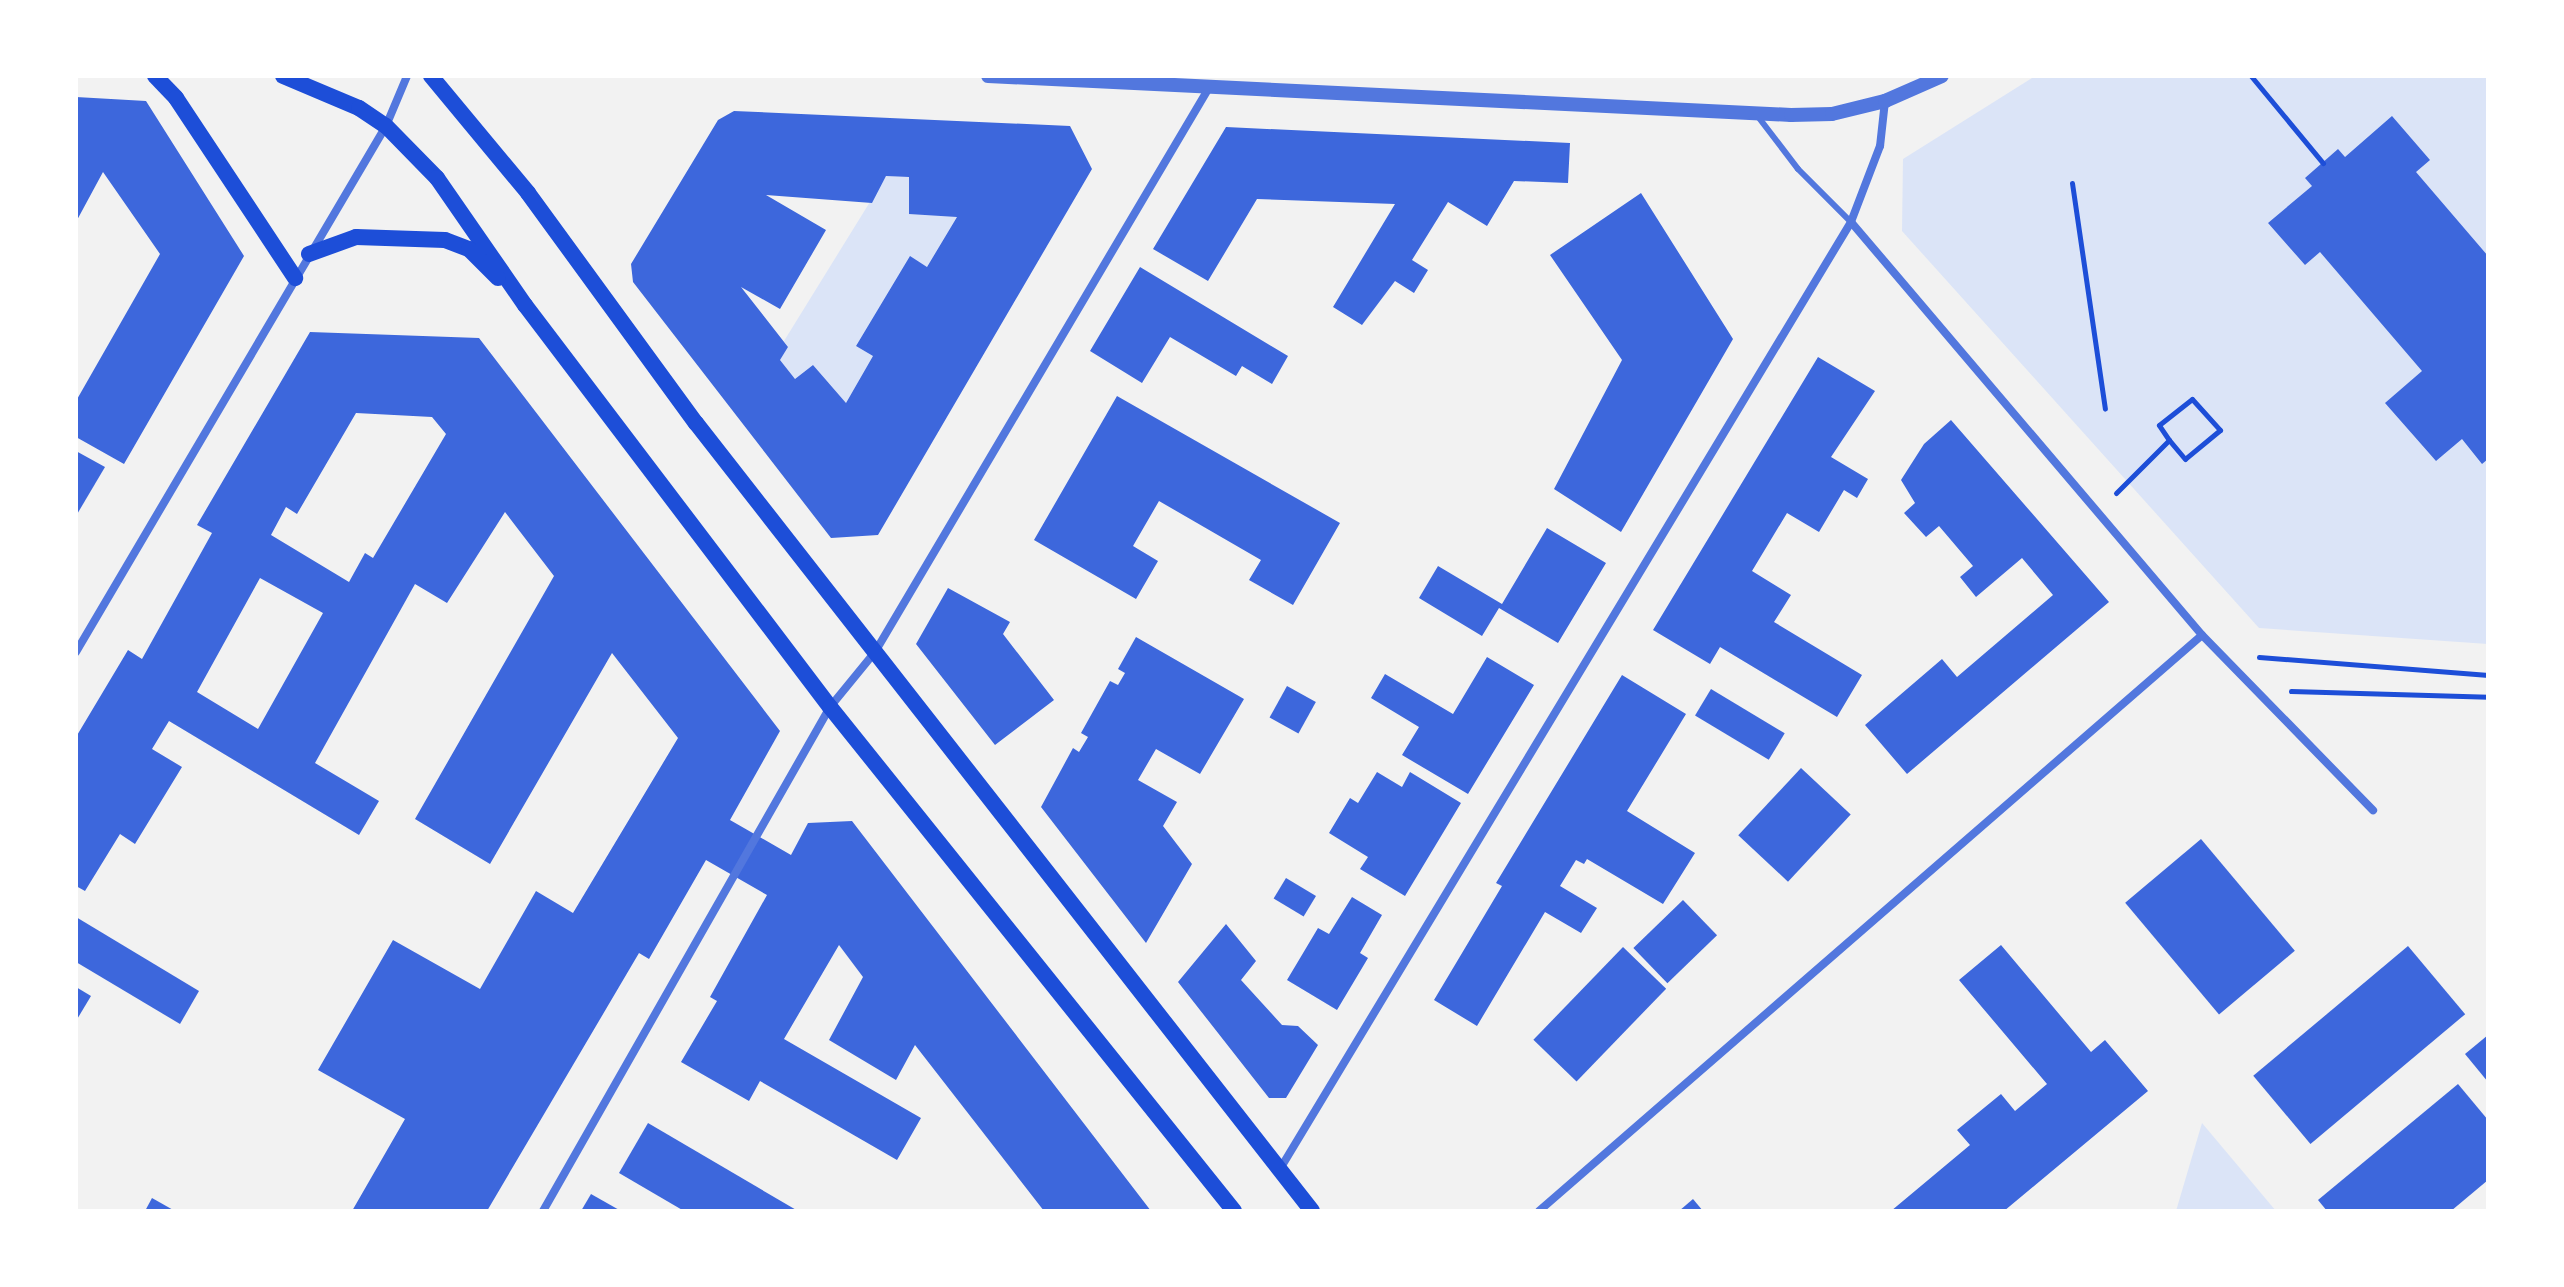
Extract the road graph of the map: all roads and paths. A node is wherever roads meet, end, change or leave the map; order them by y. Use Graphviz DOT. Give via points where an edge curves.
graph roads {
  1 [pos="155,76"];
  2 [pos="283,76"];
  3 [pos="407,76"];
  4 [pos="431,76"];
  5 [pos="988,76"];
  6 [pos="1942,76"];
  7 [pos="2251,76"];
  8 [pos="1210,85"];
  9 [pos="1885,101"];
  10 [pos="1755,113"];
  11 [pos="386,126"];
  12 [pos="2323,163"];
  13 [pos="2072,183"];
  14 [pos="1851,222"];
  15 [pos="309,254"];
  16 [pos="295,278"];
  17 [pos="525,305"];
  18 [pos="2105,409"];
  19 [pos="2169,440"];
  20 [pos="2098,511"];
  21 [pos="2202,635"];
  22 [pos="76,652"];
  23 [pos="875,652"];
  24 [pos="2222,653"];
  25 [pos="2488,675"];
  26 [pos="2258,690"];
  27 [pos="2488,697"];
  28 [pos="830,707"];
  29 [pos="2373,810"];
  30 [pos="1280,1170"];
  31 [pos="543,1211"];
  32 [pos="1234,1211"];
  33 [pos="1312,1211"];
  34 [pos="1539,1211"];
  1 -- 16 [label="main road" via="176,98"];
  2 -- 11 [label="main road" via="329,92"];
  3 -- 11 [label="street"];
  4 -- 23 [label="main road" via="528,193 696,423"];
  5 -- 8 [label="street"];
  6 -- 9 [label="street"];
  7 -- 12 [label="path"];
  8 -- 10 [label="street"];
  8 -- 23 [label="street"];
  9 -- 10 [label="street" via="1832,114"];
  9 -- 14 [label="street" via="1880,146"];
  10 -- 14 [label="lane" via="1798,169"];
  11 -- 15 [label="street"];
  11 -- 17 [label="main road" via="437,178"];
  13 -- 18 [label="path"];
  14 -- 20 [label="street"];
  14 -- 30 [label="street"];
  15 -- 16 [label="street"];
  15 -- 17 [label="main road" via="356,237 445,240 469,249"];
  16 -- 22 [label="street"];
  17 -- 28 [label="main road"];
  19 -- 19 [label="path" via="2159,425 2192,399 2220,430 2185,459"];
  19 -- 20 [label="path"];
  20 -- 21 [label="street"];
  21 -- 24 [label="street"];
  21 -- 34 [label="street"];
  23 -- 28 [label="street"];
  23 -- 30 [label="main road"];
  24 -- 25 [label="path"];
  24 -- 26 [label="street"];
  26 -- 27 [label="path"];
  26 -- 29 [label="street"];
  28 -- 31 [label="street"];
  28 -- 32 [label="main road"];
  30 -- 33 [label="main road"];
}
